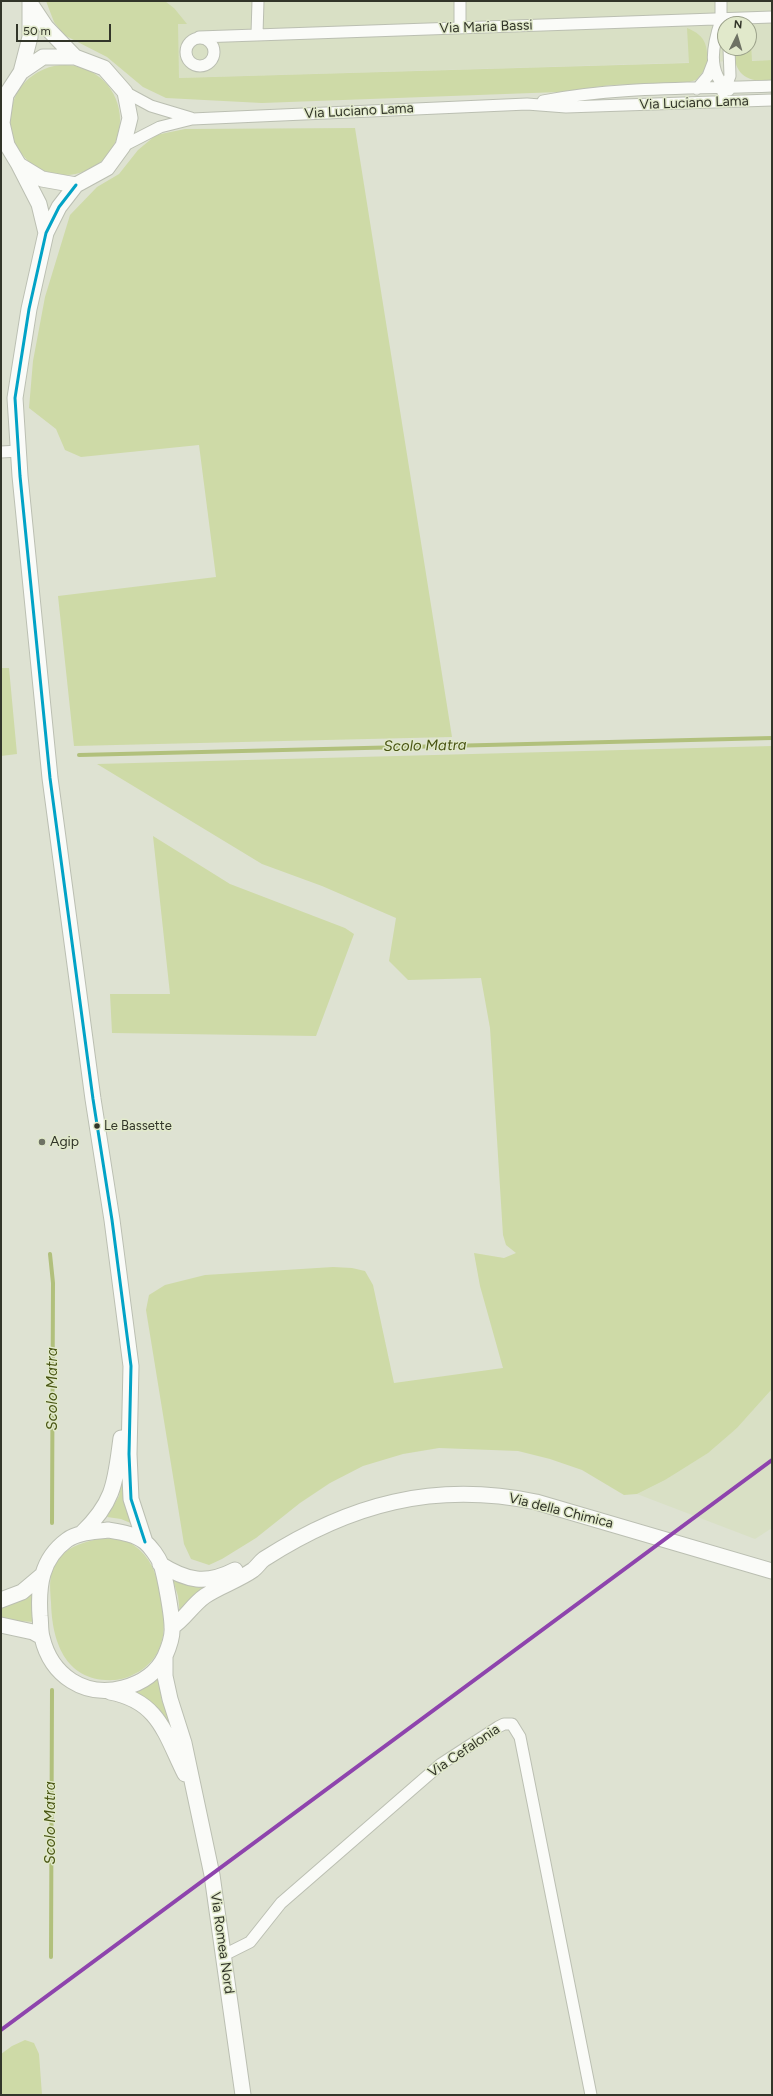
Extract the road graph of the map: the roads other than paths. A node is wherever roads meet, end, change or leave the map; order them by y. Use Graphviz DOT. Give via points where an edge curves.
graph roads {
  1 [pos="258,1"];
  2 [pos="460,1"];
  3 [pos="721,1"];
  4 [pos="30,2"];
  5 [pos="720,16"];
  6 [pos="772,18"];
  7 [pos="757,19"];
  8 [pos="717,20"];
  9 [pos="460,28"];
  10 [pos="717,30"];
  11 [pos="257,34"];
  12 [pos="199,37"];
  13 [pos="729,56"];
  14 [pos="75,57"];
  15 [pos="713,62"];
  16 [pos="730,62"];
  17 [pos="21,72"];
  18 [pos="772,86"];
  19 [pos="750,87"];
  20 [pos="726,88"];
  21 [pos="697,89"];
  22 [pos="125,92"];
  23 [pos="772,94"];
  24 [pos="772,100"];
  25 [pos="527,104"];
  26 [pos="615,105"];
  27 [pos="192,119"];
  28 [pos="124,146"];
  29 [pos="19,165"];
  30 [pos="76,185"];
  31 [pos="46,233"];
  32 [pos="19,451"];
  33 [pos="1,452"];
  34 [pos="129,1398"];
  35 [pos="82,1533"];
  36 [pos="145,1542"];
  37 [pos="262,1560"];
  38 [pos="160,1564"];
  39 [pos="766,1569"];
  40 [pos="41,1576"];
  41 [pos="1,1600"];
  42 [pos="1,1625"];
  43 [pos="172,1627"];
  44 [pos="42,1637"];
  45 [pos="165,1657"];
  46 [pos="109,1692"];
  47 [pos="194,1791"];
  48 [pos="224,1955"];
  49 [pos="244,2095"];
  50 [pos="591,2095"];
  1 -- 11 [label="street"];
  2 -- 9 [label="street"];
  3 -- 5 [label="street"];
  4 -- 14 [label="main road" via="46,27"];
  4 -- 17 [label="main road" via="30,37"];
  6 -- 7 [label="street, Via Maria Bassi"];
  8 -- 9 [label="street, Via Maria Bassi"];
  9 -- 11 [label="street, Via Maria Bassi"];
  10 -- 15 [label="street"];
  11 -- 12 [label="street, Via Maria Bassi"];
  13 -- 16 [label="street"];
  14 -- 17 [label="main road" via="43,57"];
  14 -- 22 [label="main road" via="104,68"];
  15 -- 20 [label="street" via="718,81"];
  15 -- 21 [label="street" via="708,76"];
  16 -- 19 [label="street" via="733,75 739,82"];
  16 -- 20 [label="street" via="730,76"];
  17 -- 29 [label="main road" via="6,95 2,123 7,145"];
  18 -- 19 [label="street, Via Luciano Lama"];
  19 -- 20 [label="street, Via Luciano Lama"];
  20 -- 21 [label="street, Via Luciano Lama"];
  20 -- 23 [label="street, Via Luciano Lama" via="735,94"];
  20 -- 26 [label="street, Via Luciano Lama" via="722,95 635,99"];
  21 -- 25 [label="street, Via Luciano Lama" via="610,92 568,96"];
  22 -- 27 [label="street, Via Luciano Lama" via="151,106"];
  22 -- 28 [label="main road" via="130,118"];
  24 -- 26 [label="street, Via Luciano Lama"];
  25 -- 26 [label="street, Via Luciano Lama" via="566,107"];
  25 -- 27 [label="street, Via Luciano Lama"];
  27 -- 28 [label="street, Via Luciano Lama" via="160,127"];
  28 -- 30 [label="main road" via="107,168"];
  29 -- 30 [label="main road" via="42,179"];
  29 -- 31 [label="main road" via="39,204"];
  30 -- 31 [label="main road" via="59,207"];
  31 -- 32 [label="main road" via="29,309 15,398"];
  32 -- 33 [label="street"];
  32 -- 34 [label="main road" via="49,770 92,1099 126,1323 131,1366"];
  34 -- 35 [label="main road" via="112,1494 99,1517"];
  34 -- 36 [label="main road" via="131,1499"];
  35 -- 36 [label="main road" via="108,1530 127,1534"];
  35 -- 40 [label="main road" via="68,1539 57,1548 47,1561"];
  36 -- 38 [label="main road"];
  37 -- 38 [label="main road, Via della Chimica" via="211,1580 198,1580 174,1573"];
  37 -- 39 [label="main road, Via della Chimica" via="315,1530 363,1509 400,1500 470,1494 511,1497 587,1516"];
  37 -- 43 [label="main road, Via della Chimica" via="253,1570 205,1596"];
  38 -- 43 [label="main road"];
  40 -- 41 [label="main road" via="22,1592"];
  40 -- 44 [label="main road, Via Romea Nord" via="38,1593"];
  42 -- 44 [label="main road" via="33,1632"];
  43 -- 45 [label="main road"];
  44 -- 46 [label="main road, Via Romea Nord" via="56,1668 69,1681 85,1688"];
  45 -- 46 [label="main road" via="158,1669 136,1685"];
  45 -- 47 [label="main road, Via Romea Nord" via="165,1676 184,1743"];
  46 -- 47 [label="main road, Via Romea Nord" via="125,1695 151,1710"];
  47 -- 48 [label="main road, Via Romea Nord"];
  48 -- 49 [label="main road, Via Romea Nord"];
  48 -- 50 [label="street, Via Cefalonia" via="250,1942 281,1903 441,1764 498,1727 512,1724 520,1737"];
}
